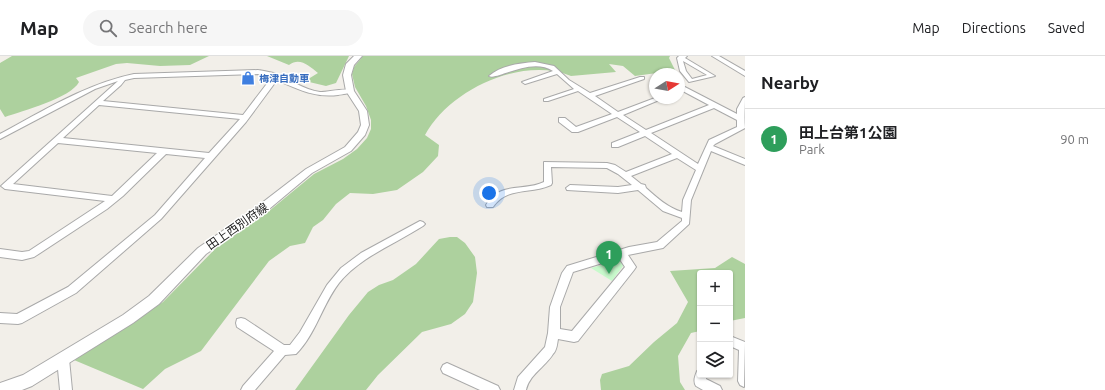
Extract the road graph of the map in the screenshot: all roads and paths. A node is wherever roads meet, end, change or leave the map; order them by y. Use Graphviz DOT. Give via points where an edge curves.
graph roads {
  1 [pos="358,56"];
  2 [pos="715,56"];
  3 [pos="683,57"];
  4 [pos="558,72"];
  5 [pos="745,74"];
  6 [pos="276,76"];
  7 [pos="492,76"];
  8 [pos="123,78"];
  9 [pos="642,78"];
  10 [pos="525,82"];
  11 [pos="579,89"];
  12 [pos="350,91"];
  13 [pos="685,91"];
  14 [pos="589,96"];
  15 [pos="546,100"];
  16 [pos="649,102"];
  17 [pos="744,102"];
  18 [pos="98,103"];
  19 [pos="714,105"];
  20 [pos="616,114"];
  21 [pos="245,117"];
  22 [pos="740,119"];
  23 [pos="562,120"];
  24 [pos="645,133"];
  25 [pos="0,137"];
  26 [pos="56,140"];
  27 [pos="615,145"];
  28 [pos="709,147"];
  29 [pos="164,151"];
  30 [pos="677,154"];
  31 [pos="211,156"];
  32 [pos="745,162"];
  33 [pos="700,169"];
  34 [pos="630,174"];
  35 [pos="3,187"];
  36 [pos="642,187"];
  37 [pos="570,188"];
  38 [pos="114,199"];
  39 [pos="490,205"];
  40 [pos="686,216"];
  41 [pos="420,224"];
  42 [pos="0,253"];
  43 [pos="621,254"];
  44 [pos="0,318"];
  45 [pos="242,323"];
  46 [pos="554,333"];
  47 [pos="732,342"];
  48 [pos="745,347"];
  49 [pos="282,350"];
  50 [pos="63,359"];
  51 [pos="447,369"];
  52 [pos="701,378"];
  53 [pos="744,381"];
  54 [pos="0,390"];
  55 [pos="66,390"];
  56 [pos="247,390"];
  57 [pos="494,390"];
  58 [pos="520,390"];
  59 [pos="716,390"];
  1 -- 12 [label="street, 田上西別府線" via="348,70"];
  2 -- 5 [label="street"];
  3 -- 3 [label="street" via="680,58 680,62 684,73 691,81 712,76"];
  4 -- 7 [label="street" via="550,66 519,64"];
  4 -- 10 [label="street"];
  4 -- 11 [label="street"];
  6 -- 8 [label="street" via="250,71"];
  6 -- 12 [label="street" via="317,94"];
  6 -- 21 [label="street"];
  8 -- 18 [label="street"];
  8 -- 25 [label="street" via="93,88"];
  9 -- 14 [label="street"];
  11 -- 14 [label="street"];
  11 -- 15 [label="street"];
  12 -- 50 [label="street, 田上西別府線" via="363,111 365,125 358,140 348,149 309,171 258,212 202,251 154,300"];
  13 -- 19 [label="street"];
  14 -- 20 [label="street"];
  16 -- 20 [label="street"];
  17 -- 22 [label="street"];
  18 -- 21 [label="street"];
  18 -- 26 [label="street"];
  19 -- 22 [label="street"];
  19 -- 24 [label="street"];
  20 -- 23 [label="street" via="575,130"];
  20 -- 24 [label="street"];
  21 -- 31 [label="street"];
  22 -- 28 [label="street" via="741,128 712,142"];
  24 -- 27 [label="street"];
  24 -- 30 [label="street"];
  26 -- 29 [label="street"];
  26 -- 35 [label="street"];
  28 -- 32 [label="street"];
  28 -- 33 [label="street"];
  29 -- 31 [label="street"];
  29 -- 38 [label="street"];
  30 -- 33 [label="street"];
  30 -- 34 [label="street"];
  31 -- 44 [label="street" via="158,216 81,284 18,319"];
  33 -- 40 [label="street" via="687,200"];
  35 -- 38 [label="street"];
  36 -- 37 [label="street" via="618,190"];
  36 -- 39 [label="street" via="608,166 547,164 548,183 507,191 494,197"];
  36 -- 40 [label="street" via="666,208 678,215"];
  38 -- 42 [label="street" via="31,254 22,256"];
  40 -- 43 [label="street" via="686,222 660,245"];
  41 -- 49 [label="street" via="379,246 343,271 322,301 300,343 292,350"];
  43 -- 46 [label="street" via="570,269 555,307"];
  43 -- 46 [label="street" via="631,267 574,336"];
  45 -- 49 [label="street"];
  46 -- 58 [label="street" via="550,350 527,374"];
  47 -- 48 [label="street"];
  48 -- 53 [label="street"];
  49 -- 56 [label="street"];
  50 -- 54 [label="street, 田上西別府線" via="27,381"];
  50 -- 55 [label="street"];
  51 -- 57 [label="street"];
  52 -- 59 [label="street" via="700,382"];
}
